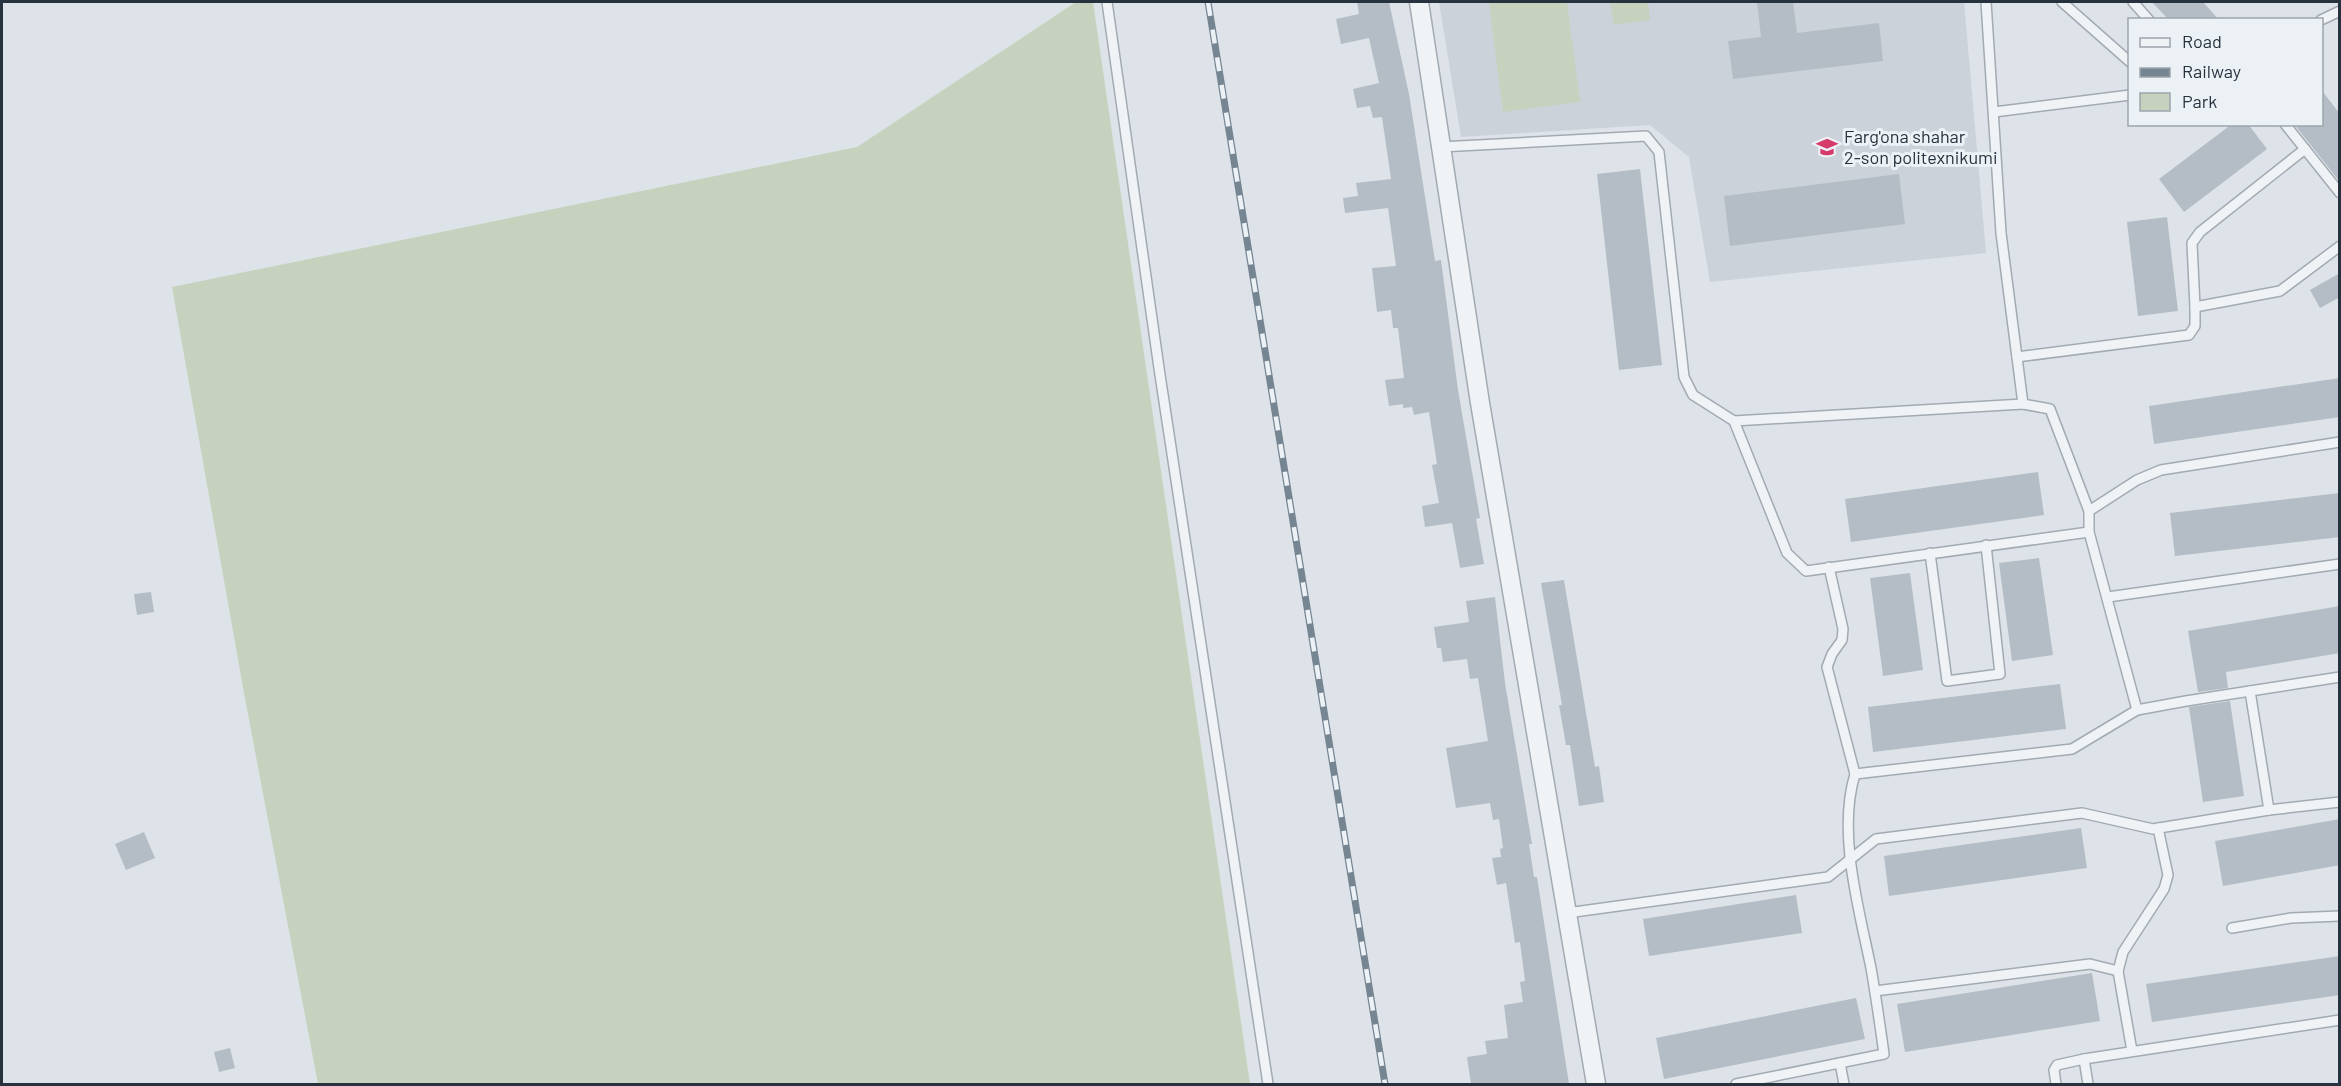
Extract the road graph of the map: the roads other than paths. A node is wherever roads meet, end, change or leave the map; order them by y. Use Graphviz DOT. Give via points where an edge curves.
graph roads {
  1 [pos="1107,2"];
  2 [pos="1419,2"];
  3 [pos="1986,2"];
  4 [pos="2062,2"];
  5 [pos="2133,2"];
  6 [pos="2340,10"];
  7 [pos="2147,18"];
  8 [pos="2323,19"];
  9 [pos="2128,60"];
  10 [pos="2128,95"];
  11 [pos="1994,112"];
  12 [pos="2287,126"];
  13 [pos="1440,147"];
  14 [pos="2304,149"];
  15 [pos="2340,193"];
  16 [pos="2340,246"];
  17 [pos="2195,307"];
  18 [pos="2017,357"];
  19 [pos="2023,404"];
  20 [pos="1734,421"];
  21 [pos="2340,442"];
  22 [pos="2089,511"];
  23 [pos="2089,532"];
  24 [pos="1986,544"];
  25 [pos="1930,553"];
  26 [pos="2340,564"];
  27 [pos="1828,567"];
  28 [pos="2108,597"];
  29 [pos="2340,677"];
  30 [pos="2250,691"];
  31 [pos="2137,710"];
  32 [pos="1855,774"];
  33 [pos="2340,802"];
  34 [pos="2269,810"];
  35 [pos="2158,828"];
  36 [pos="1850,860"];
  37 [pos="1567,913"];
  38 [pos="2340,916"];
  39 [pos="2232,928"];
  40 [pos="2118,971"];
  41 [pos="1875,991"];
  42 [pos="2340,1020"];
  43 [pos="2132,1051"];
  44 [pos="2084,1059"];
  45 [pos="1840,1063"];
  46 [pos="1268,1084"];
  47 [pos="1596,1084"];
  48 [pos="1736,1084"];
  49 [pos="1844,1084"];
  50 [pos="2056,1084"];
  51 [pos="2088,1084"];
  1 -- 46 [label="lane"];
  2 -- 13 [label="street"];
  3 -- 11 [label="lane"];
  4 -- 9 [label="lane"];
  5 -- 7 [label="lane"];
  6 -- 8 [label="lane"];
  10 -- 11 [label="lane"];
  11 -- 18 [label="lane" via="2001,233"];
  12 -- 14 [label="lane"];
  13 -- 20 [label="lane" via="1646,136 1659,152 1684,377 1693,396"];
  13 -- 37 [label="street"];
  14 -- 15 [label="lane"];
  14 -- 17 [label="lane" via="2200,232 2192,243"];
  16 -- 17 [label="lane" via="2280,291"];
  17 -- 18 [label="lane" via="2195,326 2189,335"];
  18 -- 19 [label="lane"];
  19 -- 20 [label="lane"];
  19 -- 22 [label="lane" via="2050,409"];
  20 -- 27 [label="lane" via="1787,553 1806,571"];
  21 -- 22 [label="lane" via="2161,470 2136,480"];
  22 -- 23 [label="lane"];
  23 -- 24 [label="lane"];
  23 -- 28 [label="lane"];
  24 -- 25 [label="lane"];
  24 -- 25 [label="lane" via="2001,674 1947,681"];
  25 -- 27 [label="lane"];
  26 -- 28 [label="lane"];
  27 -- 32 [label="lane" via="1843,629 1842,640 1827,667"];
  28 -- 31 [label="lane"];
  29 -- 30 [label="lane"];
  30 -- 31 [label="lane"];
  30 -- 34 [label="lane"];
  31 -- 32 [label="lane" via="2072,749"];
  32 -- 36 [label="lane" via="1850,791"];
  33 -- 34 [label="lane"];
  34 -- 35 [label="lane"];
  35 -- 36 [label="lane" via="2082,813 1876,839"];
  35 -- 40 [label="lane" via="2168,875 2164,889 2123,952"];
  36 -- 37 [label="lane" via="1828,877"];
  36 -- 41 [label="lane"];
  37 -- 47 [label="street"];
  38 -- 39 [label="lane" via="2291,918"];
  40 -- 41 [label="lane" via="2090,964"];
  40 -- 43 [label="lane"];
  41 -- 45 [label="lane" via="1884,1054"];
  42 -- 43 [label="lane"];
  43 -- 44 [label="lane"];
  44 -- 50 [label="lane" via="2057,1065"];
  44 -- 51 [label="lane"];
  45 -- 48 [label="lane"];
  45 -- 49 [label="lane"];
}
